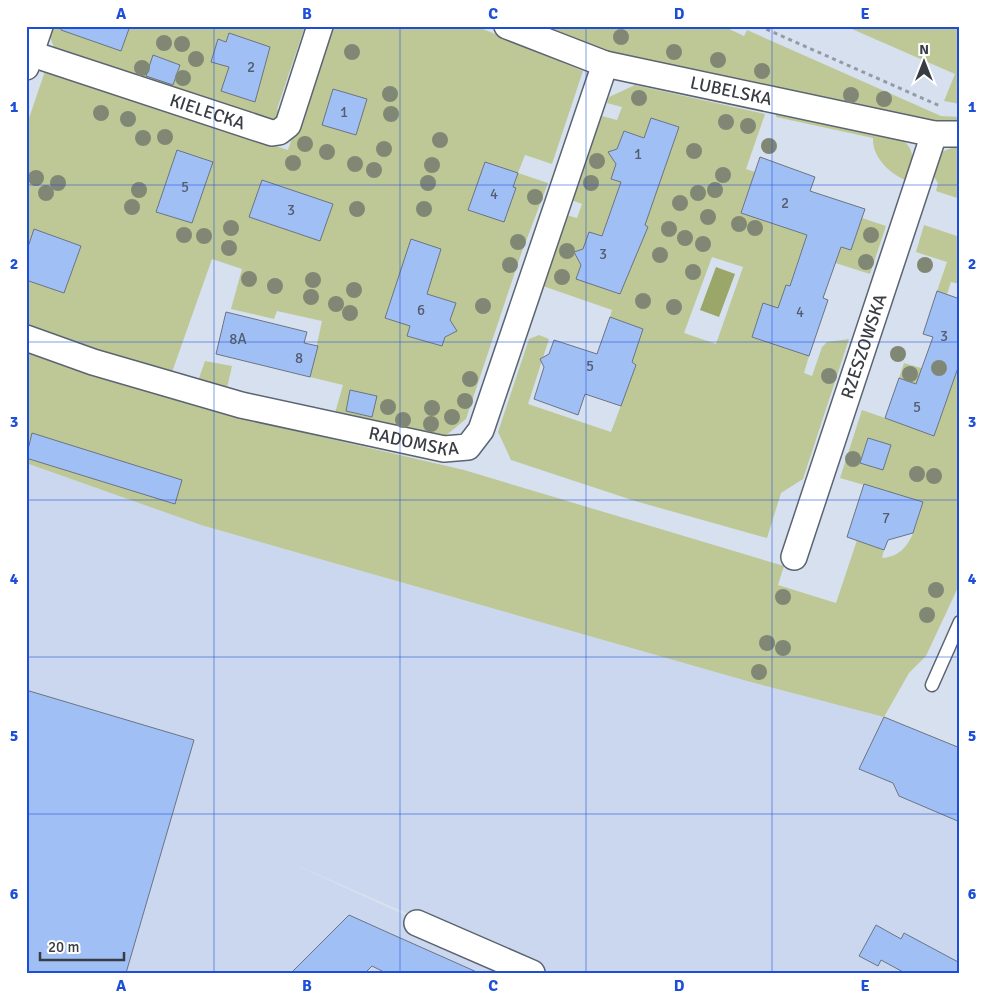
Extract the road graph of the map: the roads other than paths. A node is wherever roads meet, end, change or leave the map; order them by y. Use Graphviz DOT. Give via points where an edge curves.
graph roads {
  1 [pos="40,26"];
  2 [pos="320,26"];
  3 [pos="507,26"];
  4 [pos="28,58"];
  5 [pos="605,64"];
  6 [pos="934,134"];
  7 [pos="960,134"];
  8 [pos="26,338"];
  9 [pos="794,557"];
  10 [pos="960,622"];
  11 [pos="932,685"];
  12 [pos="417,923"];
  13 [pos="532,973"];
  1 -- 4 [label="street"];
  2 -- 4 [label="street, KIELECKA" via="288,125 282,131 272,133"];
  3 -- 5 [label="street, LUBELSKA"];
  5 -- 6 [label="street, LUBELSKA"];
  5 -- 8 [label="street, RADOMSKA" via="481,430 468,447 444,450 241,405 93,362"];
  6 -- 7 [label="street, LUBELSKA"];
  6 -- 9 [label="street, RZESZOWSKA"];
  10 -- 11 [label="lane"];
  12 -- 13 [label="street"];
}
